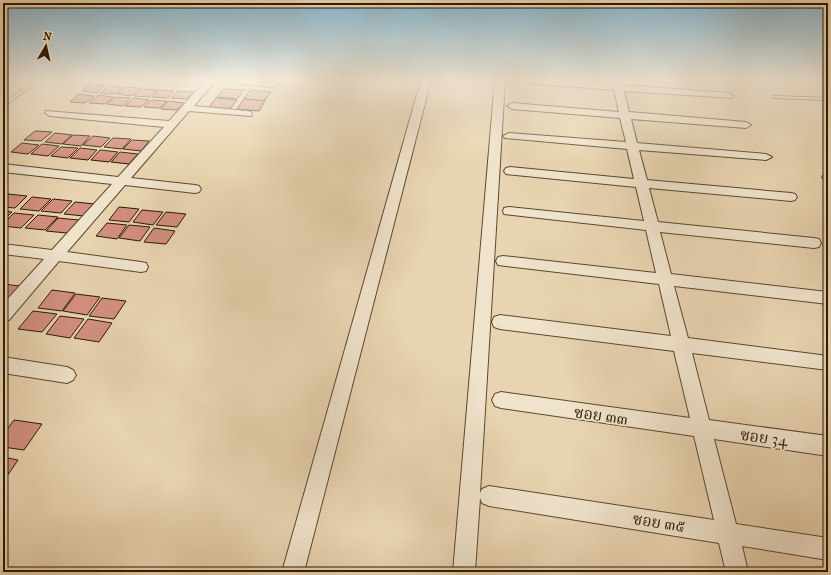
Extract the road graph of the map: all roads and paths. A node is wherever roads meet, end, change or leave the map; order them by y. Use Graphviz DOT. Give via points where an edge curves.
graph roads {
  1 [pos="419,107"];
  2 [pos="498,107"];
  3 [pos="522,107"];
  4 [pos="622,107"];
  5 [pos="186,108"];
  6 [pos="50,113"];
  7 [pos="248,114"];
  8 [pos="624,115"];
  9 [pos="171,124"];
  10 [pos="746,125"];
  11 [pos="509,136"];
  12 [pos="632,146"];
  13 [pos="766,158"];
  14 [pos="3,168"];
  15 [pos="510,171"];
  16 [pos="121,181"];
  17 [pos="641,183"];
  18 [pos="195,189"];
  19 [pos="791,197"];
  20 [pos="509,211"];
  21 [pos="652,227"];
  22 [pos="814,243"];
  23 [pos="3,249"];
  24 [pos="56,256"];
  25 [pos="503,261"];
  26 [pos="141,268"];
  27 [pos="665,280"];
  28 [pos="828,298"];
  29 [pos="3,315"];
  30 [pos="500,322"];
  31 [pos="680,346"];
  32 [pos="828,363"];
  33 [pos="3,365"];
  34 [pos="67,375"];
  35 [pos="502,400"];
  36 [pos="701,429"];
  37 [pos="828,446"];
  38 [pos="489,496"];
  39 [pos="728,532"];
  40 [pos="828,549"];
  41 [pos="293,572"];
  42 [pos="464,572"];
  43 [pos="737,572"];
  1 -- 41 [label="street"];
  2 -- 42 [label="street"];
  3 -- 8 [label="street"];
  4 -- 8 [label="street"];
  5 -- 7 [label="street"];
  5 -- 9 [label="street"];
  6 -- 9 [label="street"];
  8 -- 10 [label="street"];
  8 -- 12 [label="street"];
  9 -- 16 [label="street"];
  11 -- 12 [label="street"];
  12 -- 13 [label="street"];
  12 -- 17 [label="street"];
  14 -- 16 [label="street"];
  15 -- 17 [label="street"];
  16 -- 18 [label="street"];
  16 -- 24 [label="street"];
  17 -- 19 [label="street"];
  17 -- 21 [label="street"];
  20 -- 21 [label="street"];
  21 -- 22 [label="street"];
  21 -- 27 [label="street"];
  23 -- 24 [label="street"];
  24 -- 26 [label="street"];
  24 -- 29 [label="street"];
  25 -- 27 [label="street"];
  27 -- 28 [label="street"];
  27 -- 31 [label="street"];
  30 -- 31 [label="street"];
  31 -- 32 [label="street"];
  31 -- 36 [label="street"];
  33 -- 34 [label="street"];
  35 -- 36 [label="street, ซอย ๓๓"];
  36 -- 37 [label="street, ซอย 34"];
  36 -- 39 [label="street"];
  38 -- 39 [label="street, ซอย ๓๕"];
  39 -- 40 [label="street, ซอย ๓๕"];
  39 -- 43 [label="street"];
}
